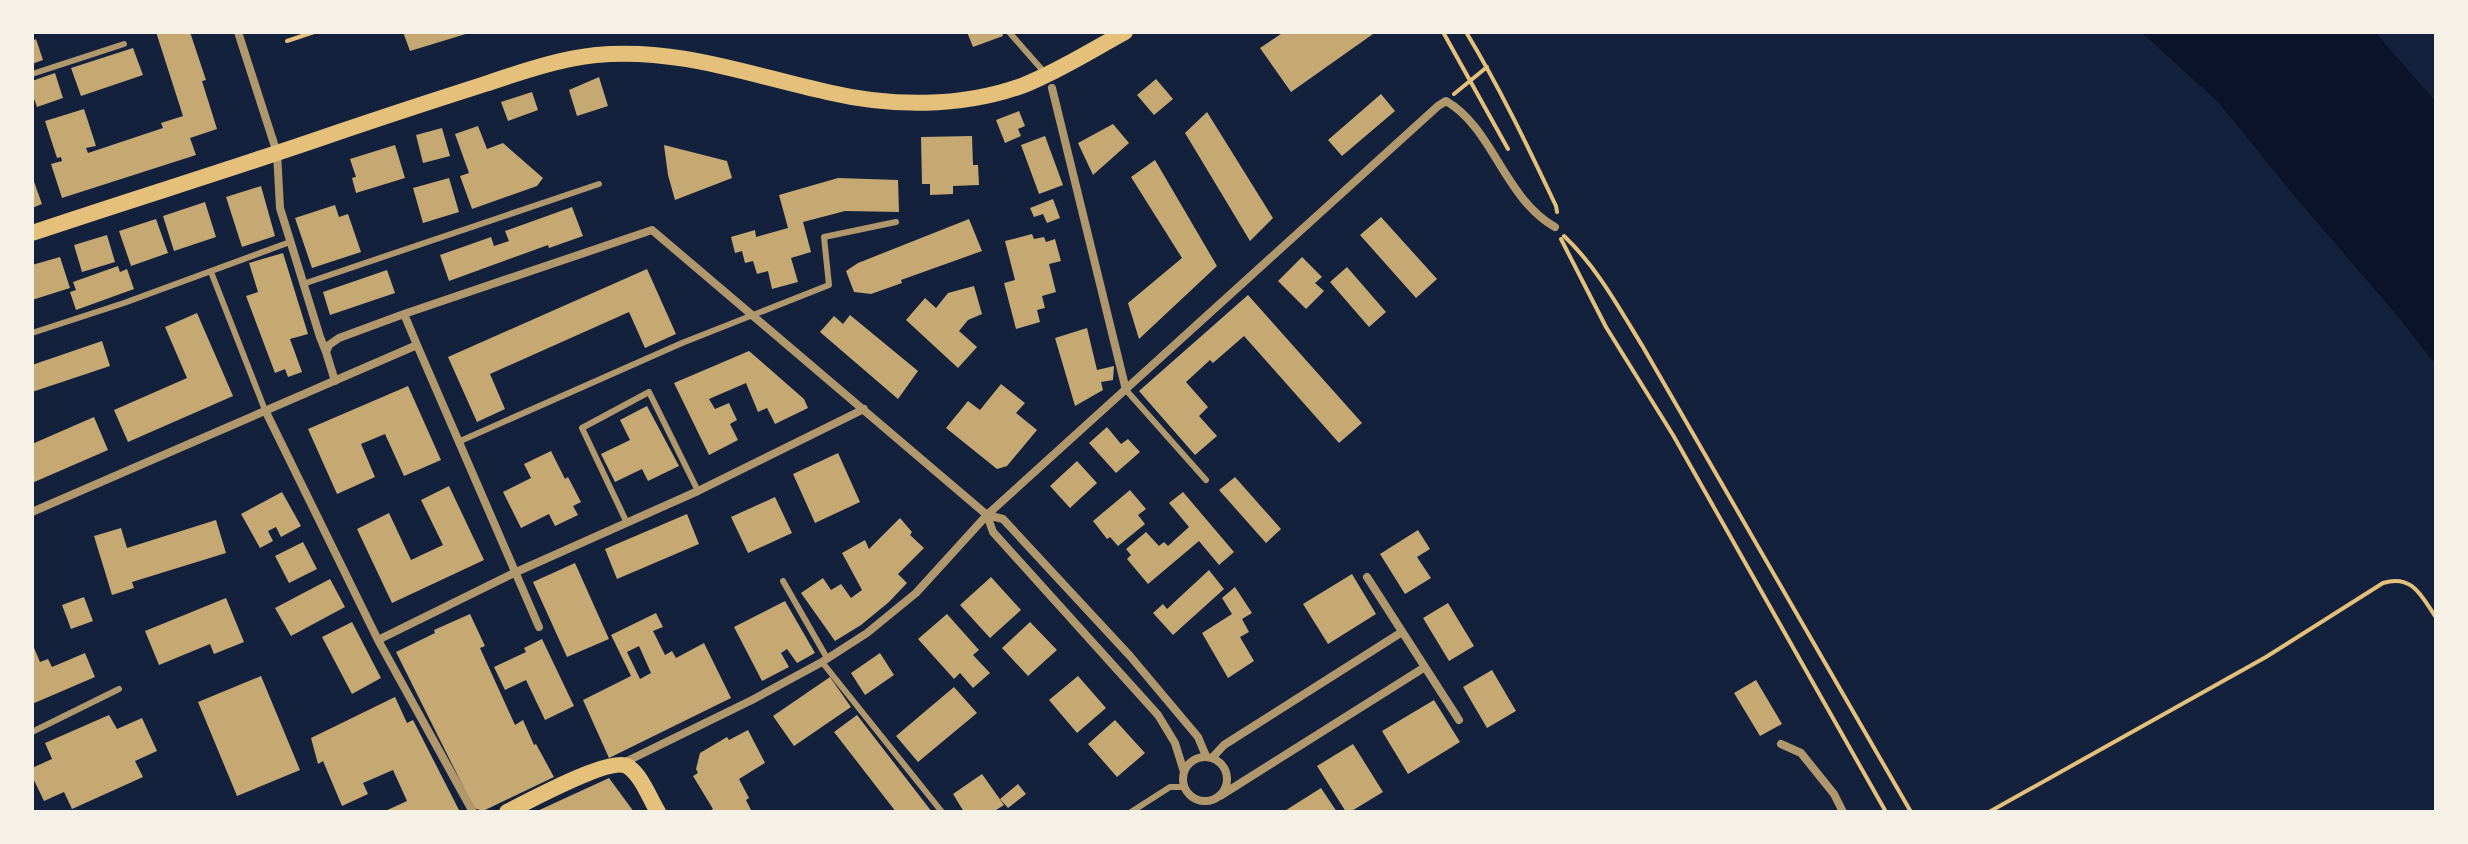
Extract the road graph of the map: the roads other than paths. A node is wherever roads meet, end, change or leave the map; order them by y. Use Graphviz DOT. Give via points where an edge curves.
graph roads {
  1 [pos="238,32"];
  2 [pos="1009,32"];
  3 [pos="1125,32"];
  4 [pos="124,44"];
  5 [pos="32,74"];
  6 [pos="1049,82"];
  7 [pos="277,153"];
  8 [pos="599,184"];
  9 [pos="896,222"];
  10 [pos="1555,227"];
  11 [pos="32,233"];
  12 [pos="290,242"];
  13 [pos="211,272"];
  14 [pos="303,284"];
  15 [pos="404,314"];
  16 [pos="753,314"];
  17 [pos="32,333"];
  18 [pos="417,345"];
  19 [pos="326,352"];
  20 [pos="335,381"];
  21 [pos="1126,390"];
  22 [pos="864,409"];
  23 [pos="265,410"];
  24 [pos="458,442"];
  25 [pos="1206,480"];
  26 [pos="698,491"];
  27 [pos="32,512"];
  28 [pos="987,515"];
  29 [pos="627,523"];
  30 [pos="514,573"];
  31 [pos="1367,577"];
  32 [pos="783,581"];
  33 [pos="539,627"];
  34 [pos="1402,632"];
  35 [pos="378,640"];
  36 [pos="824,660"];
  37 [pos="1425,667"];
  38 [pos="119,689"];
  39 [pos="1459,720"];
  40 [pos="32,732"];
  41 [pos="1781,744"];
  42 [pos="1209,757"];
  43 [pos="621,764"];
  44 [pos="1184,772"];
  45 [pos="1184,787"];
  46 [pos="1220,796"];
  47 [pos="1205,802"];
  48 [pos="1200,811"];
  49 [pos="473,812"];
  50 [pos="507,812"];
  51 [pos="658,812"];
  52 [pos="942,812"];
  53 [pos="1131,812"];
  54 [pos="1843,812"];
  1 -- 7 [label="street"];
  2 -- 6 [label="lane"];
  3 -- 6 [label="main road"];
  4 -- 5 [label="lane"];
  6 -- 7 [label="main road" via="978,97 890,102 679,57 597,55 527,71"];
  6 -- 21 [label="street"];
  7 -- 11 [label="main road"];
  7 -- 12 [label="street" via="280,208"];
  8 -- 14 [label="lane"];
  9 -- 16 [label="lane" via="824,237 829,285"];
  10 -- 21 [label="street" via="1532,211 1470,119 1446,101"];
  12 -- 13 [label="lane"];
  12 -- 14 [label="street"];
  13 -- 17 [label="lane"];
  13 -- 23 [label="lane"];
  14 -- 19 [label="street"];
  15 -- 16 [label="street" via="652,230"];
  15 -- 18 [label="street"];
  15 -- 19 [label="street" via="339,338"];
  16 -- 22 [label="street"];
  16 -- 24 [label="lane"];
  18 -- 20 [label="street"];
  18 -- 24 [label="street"];
  19 -- 20 [label="street"];
  20 -- 23 [label="street"];
  21 -- 25 [label="lane"];
  21 -- 28 [label="street"];
  22 -- 26 [label="street"];
  22 -- 28 [label="street"];
  23 -- 27 [label="street"];
  23 -- 35 [label="street"];
  24 -- 30 [label="street"];
  26 -- 29 [label="street"];
  26 -- 29 [label="lane" via="649,392 582,428"];
  28 -- 36 [label="street" via="916,593"];
  28 -- 42 [label="street" via="1003,519 1130,656"];
  28 -- 44 [label="street" via="993,532 1158,715"];
  29 -- 30 [label="street"];
  30 -- 33 [label="street"];
  30 -- 35 [label="street"];
  31 -- 34 [label="street"];
  32 -- 36 [label="lane"];
  34 -- 37 [label="street"];
  34 -- 42 [label="street"];
  35 -- 49 [label="street"];
  36 -- 43 [label="street"];
  36 -- 52 [label="lane"];
  37 -- 39 [label="street"];
  37 -- 46 [label="street"];
  38 -- 40 [label="lane"];
  41 -- 54 [label="street" via="1801,753"];
  42 -- 44 [label="street" via="1192,761"];
  42 -- 46 [label="street" via="1226,771 1227,784"];
  43 -- 50 [label="main road" via="589,773"];
  43 -- 51 [label="main road" via="632,769"];
  44 -- 45 [label="street"];
  45 -- 47 [label="street"];
  45 -- 53 [label="lane" via="1170,787"];
  46 -- 47 [label="street"];
  47 -- 48 [label="street"];
}
